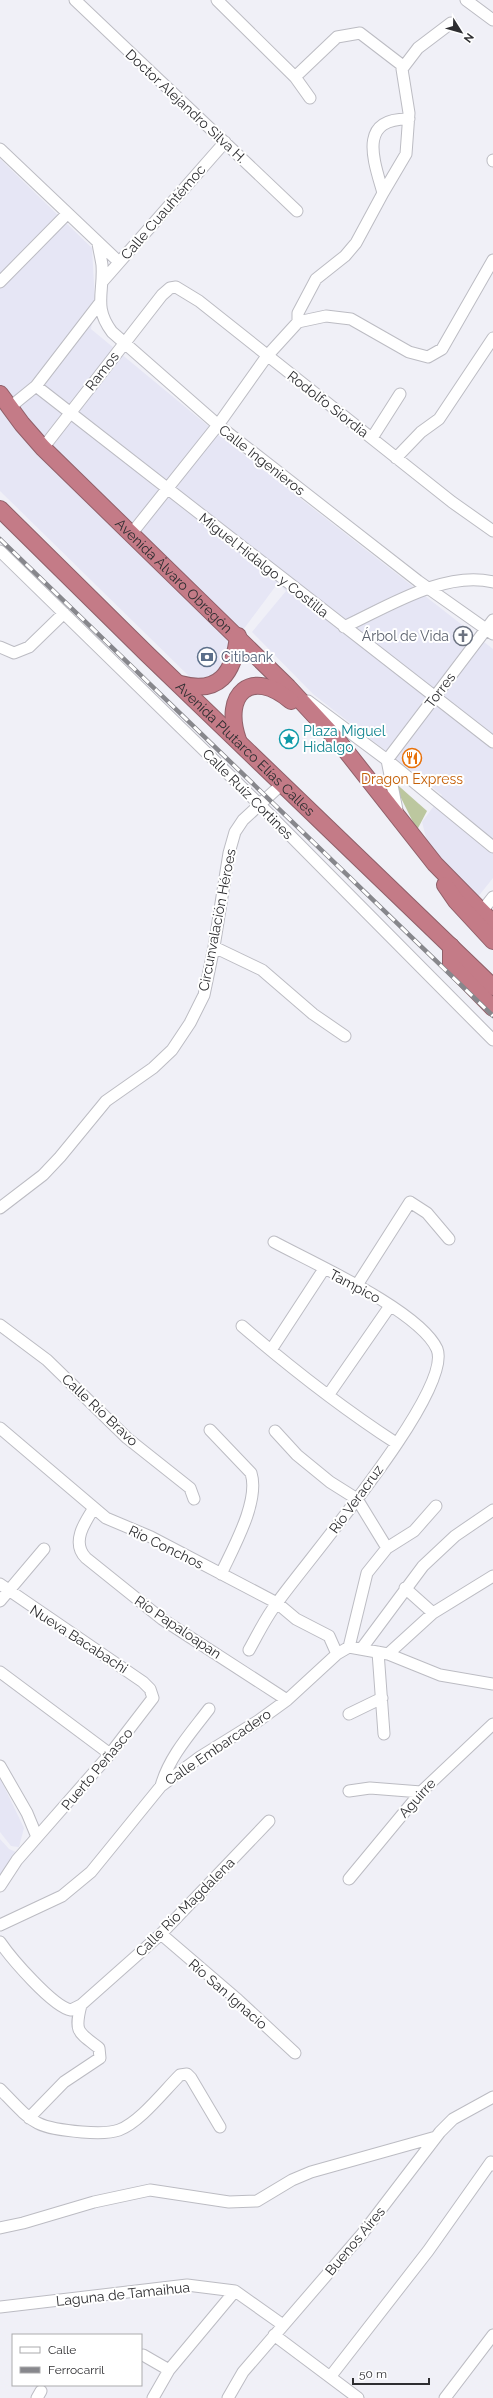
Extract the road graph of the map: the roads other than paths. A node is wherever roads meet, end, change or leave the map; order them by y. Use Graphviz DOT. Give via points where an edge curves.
graph roads {
  1 [pos="75,0"];
  2 [pos="217,0"];
  3 [pos="466,0"];
  4 [pos="493,20"];
  5 [pos="451,23"];
  6 [pos="403,66"];
  7 [pos="295,77"];
  8 [pos="310,98"];
  9 [pos="409,119"];
  10 [pos="225,142"];
  11 [pos="0,148"];
  12 [pos="383,193"];
  13 [pos="297,211"];
  14 [pos="67,214"];
  15 [pos="98,243"];
  16 [pos="493,260"];
  17 [pos="119,262"];
  18 [pos="0,282"];
  19 [pos="102,282"];
  20 [pos="162,295"];
  21 [pos="99,304"];
  22 [pos="298,322"];
  23 [pos="493,338"];
  24 [pos="124,344"];
  25 [pos="267,356"];
  26 [pos="36,386"];
  27 [pos="0,394"];
  28 [pos="400,394"];
  29 [pos="5,407"];
  30 [pos="71,412"];
  31 [pos="218,425"];
  32 [pos="372,438"];
  33 [pos="43,448"];
  34 [pos="396,458"];
  35 [pos="166,489"];
  36 [pos="0,510"];
  37 [pos="493,531"];
  38 [pos="132,533"];
  39 [pos="0,551"];
  40 [pos="493,582"];
  41 [pos="427,588"];
  42 [pos="64,613"];
  43 [pos="344,627"];
  44 [pos="491,628"];
  45 [pos="238,636"];
  46 [pos="0,648"];
  47 [pos="180,684"];
  48 [pos="288,687"];
  49 [pos="434,697"];
  50 [pos="493,742"];
  51 [pos="240,743"];
  52 [pos="387,760"];
  53 [pos="363,772"];
  54 [pos="282,784"];
  55 [pos="259,804"];
  56 [pos="398,815"];
  57 [pos="493,847"];
  58 [pos="435,864"];
  59 [pos="493,897"];
  60 [pos="488,917"];
  61 [pos="493,941"];
  62 [pos="451,946"];
  63 [pos="214,947"];
  64 [pos="493,987"];
  65 [pos="493,996"];
  66 [pos="493,1008"];
  67 [pos="345,1036"];
  68 [pos="493,1040"];
  69 [pos="0,1208"];
  70 [pos="449,1239"];
  71 [pos="274,1242"];
  72 [pos="324,1269"];
  73 [pos="356,1285"];
  74 [pos="390,1306"];
  75 [pos="0,1325"];
  76 [pos="242,1326"];
  77 [pos="430,1339"];
  78 [pos="271,1350"];
  79 [pos="329,1394"];
  80 [pos="0,1428"];
  81 [pos="210,1430"];
  82 [pos="275,1431"];
  83 [pos="396,1443"];
  84 [pos="194,1499"];
  85 [pos="358,1499"];
  86 [pos="436,1506"];
  87 [pos="94,1508"];
  88 [pos="493,1510"];
  89 [pos="387,1548"];
  90 [pos="44,1549"];
  91 [pos="221,1574"];
  92 [pos="493,1576"];
  93 [pos="4,1588"];
  94 [pos="405,1588"];
  95 [pos="0,1601"];
  96 [pos="277,1603"];
  97 [pos="433,1613"];
  98 [pos="349,1648"];
  99 [pos="362,1648"];
  100 [pos="249,1650"];
  101 [pos="383,1653"];
  102 [pos="337,1654"];
  103 [pos="0,1672"];
  104 [pos="493,1684"];
  105 [pos="153,1698"];
  106 [pos="382,1698"];
  107 [pos="287,1700"];
  108 [pos="209,1709"];
  109 [pos="349,1714"];
  110 [pos="493,1724"];
  111 [pos="384,1734"];
  112 [pos="110,1754"];
  113 [pos="0,1766"];
  114 [pos="160,1786"];
  115 [pos="349,1791"];
  116 [pos="421,1792"];
  117 [pos="269,1821"];
  118 [pos="37,1837"];
  119 [pos="349,1879"];
  120 [pos="0,1886"];
  121 [pos="0,1925"];
  122 [pos="161,1934"];
  123 [pos="0,1942"];
  124 [pos="80,2005"];
  125 [pos="295,2053"];
  126 [pos="0,2089"];
  127 [pos="493,2097"];
  128 [pos="28,2118"];
  129 [pos="220,2127"];
  130 [pos="436,2137"];
  131 [pos="492,2160"];
  132 [pos="0,2228"];
  133 [pos="235,2291"];
  134 [pos="0,2307"];
  135 [pos="283,2325"];
  136 [pos="274,2335"];
  137 [pos="493,2335"];
  138 [pos="143,2355"];
  139 [pos="169,2370"];
  140 [pos="330,2377"];
  141 [pos="154,2398"];
  142 [pos="228,2398"];
  143 [pos="358,2398"];
  144 [pos="445,2398"];
  1 -- 10 [label="street, Doctor Alejandro Silva H."];
  2 -- 7 [label="street"];
  3 -- 4 [label="street"];
  5 -- 6 [label="street" via="425,42"];
  6 -- 7 [label="street" via="360,33 337,37"];
  6 -- 9 [label="street" via="401,72"];
  7 -- 8 [label="street"];
  9 -- 12 [label="street" via="406,154"];
  9 -- 12 [label="street" via="390,120 374,135 373,156"];
  10 -- 13 [label="street, Doctor Alejandro Silva H."];
  10 -- 17 [label="street, Calle Cuauhtémoc"];
  11 -- 14 [label="street"];
  12 -- 22 [label="street" via="356,243 345,256 316,279 298,313"];
  14 -- 15 [label="street"];
  14 -- 18 [label="street"];
  15 -- 17 [label="street"];
  15 -- 19 [label="street, Calle Ingenieros"];
  16 -- 22 [label="street" via="442,349 428,357 409,352 351,319 326,316"];
  17 -- 19 [label="street, Calle Cuauhtémoc"];
  19 -- 21 [label="street, Calle Ingenieros"];
  20 -- 24 [label="street, Ramos"];
  20 -- 25 [label="street, Rodolfo Siordia" via="170,288 184,290"];
  21 -- 24 [label="street, Calle Ingenieros" via="106,324"];
  21 -- 26 [label="street"];
  22 -- 25 [label="street"];
  23 -- 34 [label="street" via="440,420 421,432"];
  24 -- 30 [label="street, Ramos"];
  24 -- 31 [label="street, Calle Ingenieros"];
  25 -- 31 [label="street"];
  25 -- 32 [label="street, Rodolfo Siordia"];
  26 -- 29 [label="street"];
  26 -- 30 [label="street, Miguel Hidalgo y Costilla"];
  27 -- 29 [label="highway, Avenida Álvaro Obregón"];
  28 -- 32 [label="street"];
  29 -- 33 [label="highway, Avenida Álvaro Obregón"];
  30 -- 33 [label="street, Ramos"];
  30 -- 35 [label="street, Miguel Hidalgo y Costilla"];
  31 -- 35 [label="street"];
  31 -- 41 [label="street, Calle Ingenieros"];
  32 -- 34 [label="street, Rodolfo Siordia"];
  33 -- 38 [label="highway, Avenida Álvaro Obregón"];
  34 -- 37 [label="street, Rodolfo Siordia"];
  35 -- 38 [label="street"];
  35 -- 43 [label="street, Miguel Hidalgo y Costilla"];
  36 -- 47 [label="highway, Avenida Plutarco Elías Calles"];
  38 -- 45 [label="highway, Avenida Álvaro Obregón"];
  39 -- 42 [label="street, Calle Ruíz Cortines"];
  40 -- 41 [label="street" via="463,580"];
  41 -- 43 [label="street"];
  41 -- 44 [label="street, Calle Ingenieros"];
  42 -- 46 [label="street" via="30,647 14,653"];
  42 -- 55 [label="street, Calle Ruíz Cortines"];
  43 -- 49 [label="street, Miguel Hidalgo y Costilla"];
  44 -- 49 [label="street, Torres"];
  45 -- 47 [label="highway" via="231,666 219,682 196,689"];
  45 -- 48 [label="highway, Avenida Álvaro Obregón"];
  47 -- 51 [label="highway, Avenida Plutarco Elías Calles"];
  48 -- 52 [label="street, Avenida Álvaro Obregón"];
  48 -- 53 [label="highway"];
  49 -- 50 [label="street, Miguel Hidalgo y Costilla"];
  49 -- 52 [label="street, Torres"];
  51 -- 53 [label="highway" via="233,722 233,707 239,696 247,689 255,685 267,687 274,689 302,711 342,755"];
  51 -- 54 [label="highway, Avenida Plutarco Elías Calles"];
  52 -- 56 [label="street"];
  52 -- 57 [label="street, Avenida Álvaro Obregón"];
  53 -- 56 [label="highway"];
  54 -- 55 [label="street, Circunvalación Héroes"];
  54 -- 62 [label="highway, Avenida Plutarco Elías Calles"];
  55 -- 63 [label="street, Circunvalación Héroes" via="235,832 229,853"];
  55 -- 68 [label="street, Calle Ruíz Cortines"];
  56 -- 58 [label="highway"];
  58 -- 60 [label="highway"];
  58 -- 61 [label="highway" via="444,884 456,901"];
  59 -- 60 [label="street"];
  62 -- 64 [label="highway, Avenida Plutarco Elías Calles"];
  62 -- 65 [label="highway" via="459,960"];
  62 -- 66 [label="highway" via="451,965"];
  63 -- 67 [label="street" via="262,970 314,1014"];
  63 -- 69 [label="street, Circunvalación Héroes" via="204,995 172,1050 153,1068 106,1101 43,1175"];
  70 -- 73 [label="street" via="428,1213 410,1202"];
  71 -- 72 [label="street, Tampico"];
  72 -- 73 [label="street, Tampico"];
  72 -- 78 [label="street"];
  73 -- 74 [label="street, Tampico"];
  74 -- 77 [label="street, Tampico" via="406,1316"];
  74 -- 79 [label="street"];
  75 -- 84 [label="street, Calle Río Bravo" via="47,1360 127,1438 190,1488"];
  76 -- 78 [label="street"];
  77 -- 83 [label="street, Río Veracruz" via="438,1356 436,1373 424,1400"];
  78 -- 79 [label="street"];
  79 -- 83 [label="street" via="357,1417"];
  80 -- 87 [label="street, Río Conchos"];
  81 -- 91 [label="street" via="251,1473 254,1488 248,1510"];
  82 -- 85 [label="street" via="296,1455 330,1482"];
  83 -- 85 [label="street, Río Veracruz"];
  85 -- 89 [label="street"];
  85 -- 96 [label="street, Río Veracruz"];
  86 -- 89 [label="street" via="414,1531"];
  87 -- 91 [label="street, Río Conchos" via="114,1522 151,1537"];
  87 -- 107 [label="street, Río Papaloapan" via="82,1529 79,1545 86,1558 153,1613"];
  88 -- 94 [label="street" via="455,1536 423,1566"];
  89 -- 98 [label="street" via="373,1563 364,1581"];
  90 -- 93 [label="street"];
  91 -- 96 [label="street, Río Conchos"];
  92 -- 97 [label="street"];
  93 -- 95 [label="street"];
  93 -- 105 [label="street, Nueva Bacabachi" via="143,1682 150,1689"];
  94 -- 97 [label="street"];
  94 -- 99 [label="street"];
  96 -- 100 [label="street, Río Veracruz"];
  96 -- 102 [label="street, Río Conchos" via="296,1619 329,1636"];
  97 -- 101 [label="street"];
  98 -- 99 [label="street, Calle Embarcadero"];
  98 -- 102 [label="street, Calle Embarcadero"];
  99 -- 101 [label="street"];
  101 -- 104 [label="street" via="440,1676"];
  101 -- 106 [label="street"];
  102 -- 107 [label="street, Calle Embarcadero"];
  103 -- 112 [label="street"];
  105 -- 112 [label="street, Puerto Peñasco"];
  106 -- 109 [label="street"];
  106 -- 111 [label="street"];
  107 -- 114 [label="street, Calle Embarcadero"];
  108 -- 114 [label="street" via="173,1757 164,1772"];
  110 -- 116 [label="street, Aguirre"];
  112 -- 118 [label="street, Puerto Peñasco"];
  113 -- 118 [label="street"];
  114 -- 121 [label="street, Calle Embarcadero" via="91,1872 62,1896"];
  115 -- 116 [label="street" via="370,1788"];
  116 -- 119 [label="street, Aguirre"];
  117 -- 122 [label="street, Calle Río Magdalena"];
  118 -- 120 [label="street, Puerto Peñasco"];
  122 -- 124 [label="street, Calle Río Magdalena"];
  122 -- 125 [label="street, Río San Ignacio"];
  123 -- 124 [label="street" via="27,1974 57,2003 72,2010"];
  124 -- 128 [label="street" via="77,2029 99,2048 100,2058 64,2082"];
  126 -- 128 [label="street"];
  127 -- 130 [label="street, Buenos Aires" via="453,2120"];
  128 -- 129 [label="street" via="40,2126 55,2130 96,2133 118,2130 134,2121 183,2074 191,2078"];
  130 -- 132 [label="street" via="311,2172 257,2201 229,2202 150,2190 94,2202"];
  130 -- 135 [label="street, Buenos Aires" via="362,2234"];
  131 -- 140 [label="street" via="428,2251"];
  133 -- 134 [label="street, Laguna de Tamaihua" via="187,2285"];
  133 -- 135 [label="street, Laguna de Tamaihua"];
  133 -- 139 [label="street"];
  135 -- 136 [label="street, Buenos Aires"];
  136 -- 140 [label="street"];
  136 -- 142 [label="street, Buenos Aires" via="243,2372"];
  137 -- 144 [label="street"];
  138 -- 139 [label="street"];
  139 -- 141 [label="street"];
  140 -- 143 [label="street"];
}
